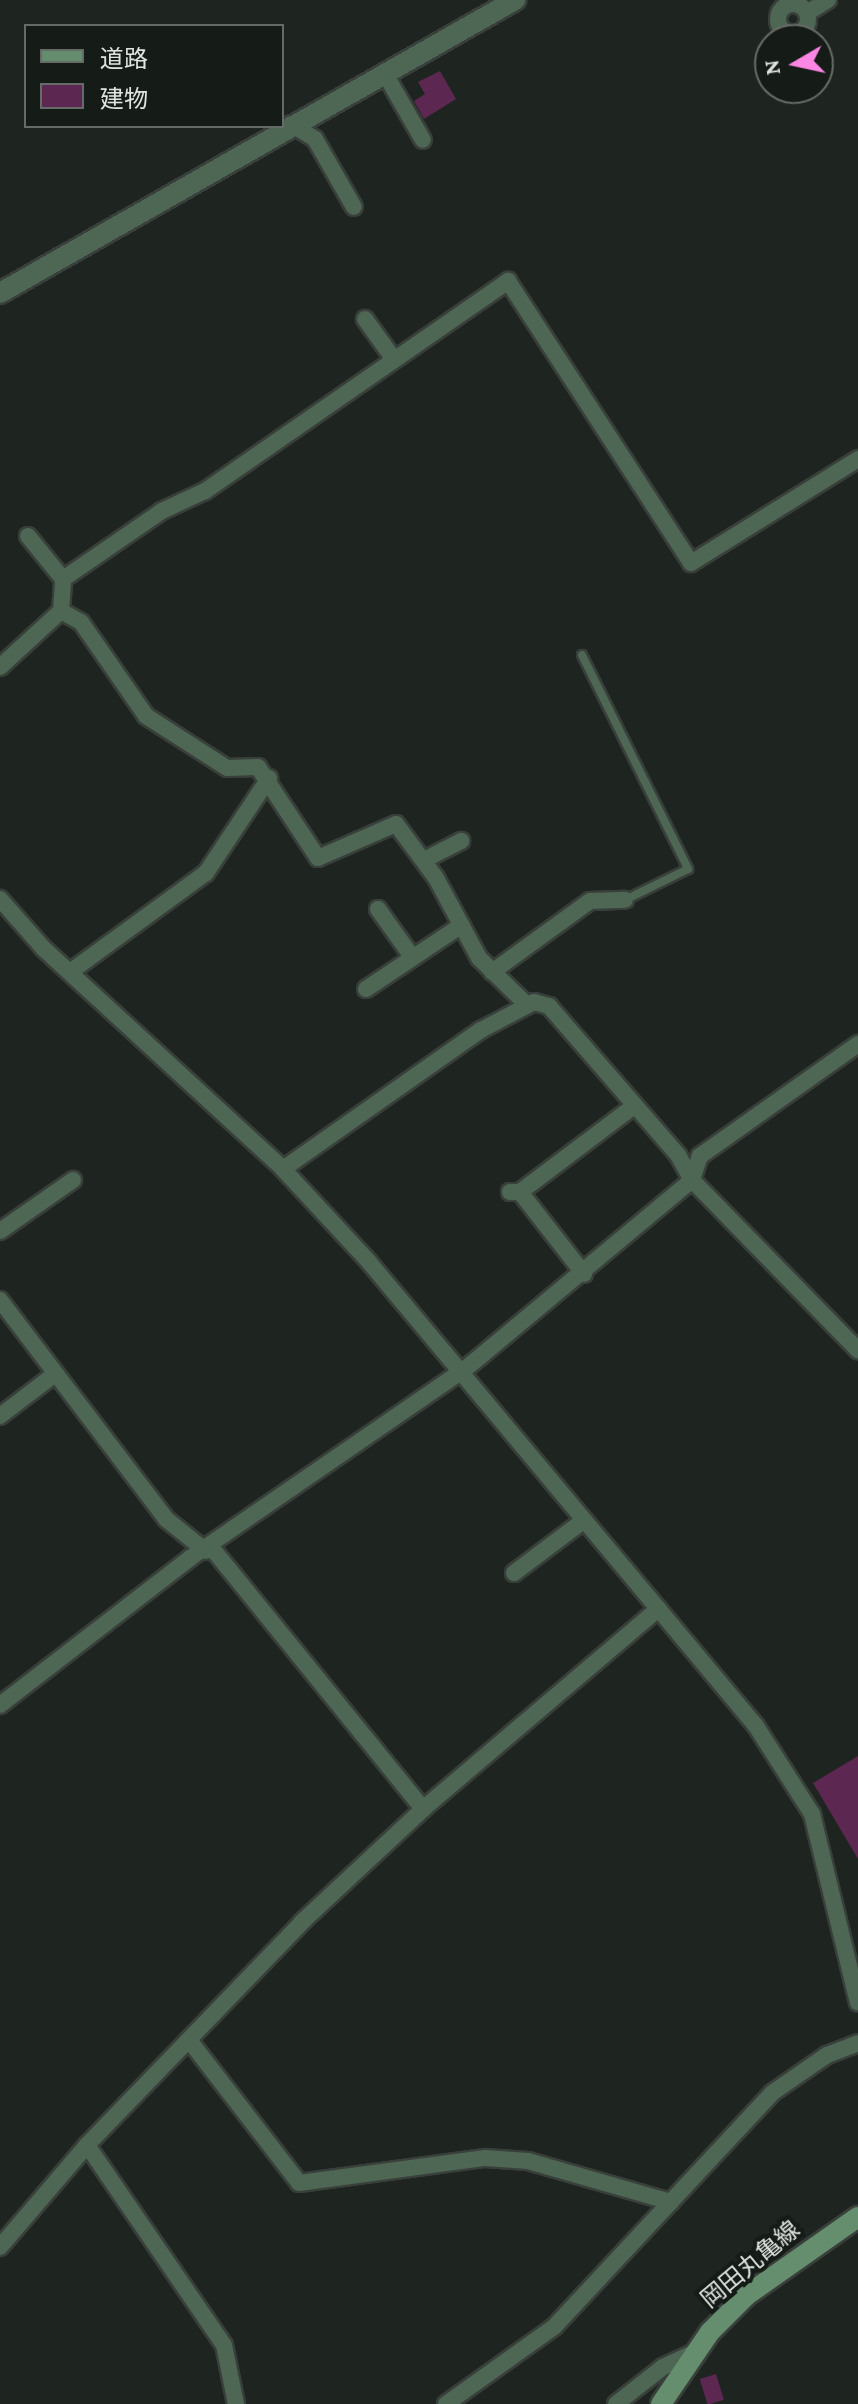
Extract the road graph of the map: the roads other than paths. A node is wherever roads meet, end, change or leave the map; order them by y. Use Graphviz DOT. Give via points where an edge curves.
graph roads {
  1 [pos="515,0"];
  2 [pos="828,0"];
  3 [pos="807,13"];
  4 [pos="384,72"];
  5 [pos="291,124"];
  6 [pos="423,140"];
  7 [pos="354,207"];
  8 [pos="0,293"];
  9 [pos="365,319"];
  10 [pos="393,358"];
  11 [pos="858,459"];
  12 [pos="28,536"];
  13 [pos="63,579"];
  14 [pos="61,611"];
  15 [pos="582,655"];
  16 [pos="0,667"];
  17 [pos="269,778"];
  18 [pos="461,841"];
  19 [pos="424,860"];
  20 [pos="0,899"];
  21 [pos="625,900"];
  22 [pos="378,909"];
  23 [pos="462,925"];
  24 [pos="413,958"];
  25 [pos="70,972"];
  26 [pos="492,972"];
  27 [pos="366,989"];
  28 [pos="527,1005"];
  29 [pos="858,1044"];
  30 [pos="634,1106"];
  31 [pos="283,1169"];
  32 [pos="73,1180"];
  33 [pos="692,1180"];
  34 [pos="0,1231"];
  35 [pos="584,1274"];
  36 [pos="0,1300"];
  37 [pos="858,1350"];
  38 [pos="464,1370"];
  39 [pos="55,1374"];
  40 [pos="0,1416"];
  41 [pos="583,1521"];
  42 [pos="208,1549"];
  43 [pos="514,1573"];
  44 [pos="658,1609"];
  45 [pos="0,1705"];
  46 [pos="423,1809"];
  47 [pos="858,2002"];
  48 [pos="189,2040"];
  49 [pos="858,2043"];
  50 [pos="87,2145"];
  51 [pos="671,2202"];
  52 [pos="858,2217"];
  53 [pos="0,2247"];
  54 [pos="695,2352"];
  55 [pos="236,2404"];
  56 [pos="446,2404"];
  57 [pos="616,2404"];
  58 [pos="661,2404"];
  1 -- 4 [label="street"];
  2 -- 3 [label="street"];
  4 -- 5 [label="street"];
  4 -- 6 [label="street"];
  5 -- 7 [label="street" via="315,139"];
  5 -- 8 [label="street"];
  9 -- 10 [label="street"];
  10 -- 11 [label="street" via="508,281 691,563"];
  10 -- 13 [label="street" via="205,491 162,511"];
  12 -- 13 [label="street"];
  13 -- 14 [label="street"];
  14 -- 16 [label="street"];
  14 -- 17 [label="street" via="81,622 146,716 227,768 258,767"];
  15 -- 21 [label="lane" via="688,869"];
  17 -- 19 [label="street" via="318,858 396,824"];
  17 -- 25 [label="street" via="206,873"];
  18 -- 19 [label="street"];
  19 -- 23 [label="street"];
  20 -- 25 [label="street"];
  21 -- 26 [label="street" via="590,901"];
  22 -- 24 [label="street"];
  23 -- 24 [label="street"];
  23 -- 26 [label="street"];
  24 -- 27 [label="street"];
  25 -- 31 [label="street"];
  26 -- 28 [label="street"];
  28 -- 30 [label="street" via="549,1006"];
  28 -- 31 [label="street" via="481,1030"];
  29 -- 33 [label="street" via="700,1156"];
  30 -- 33 [label="street"];
  30 -- 35 [label="street" via="514,1192"];
  31 -- 38 [label="street"];
  32 -- 34 [label="street"];
  33 -- 35 [label="street"];
  33 -- 37 [label="street"];
  35 -- 38 [label="street"];
  36 -- 39 [label="street"];
  38 -- 41 [label="street"];
  38 -- 42 [label="street"];
  39 -- 40 [label="street"];
  39 -- 42 [label="street" via="166,1519"];
  41 -- 43 [label="street"];
  41 -- 44 [label="street"];
  42 -- 45 [label="street"];
  42 -- 46 [label="street"];
  44 -- 46 [label="street"];
  44 -- 47 [label="street" via="801,1789"];
  46 -- 48 [label="street"];
  48 -- 50 [label="street"];
  48 -- 51 [label="street" via="299,2183 485,2158 528,2161"];
  49 -- 51 [label="street" via="827,2055 772,2093"];
  50 -- 53 [label="street"];
  50 -- 55 [label="street" via="224,2345"];
  51 -- 56 [label="street" via="554,2327"];
  52 -- 54 [label="main road, 岡田丸亀線" via="747,2295"];
  54 -- 57 [label="street" via="663,2367"];
  54 -- 58 [label="main road, 岡田丸亀線"];
}
